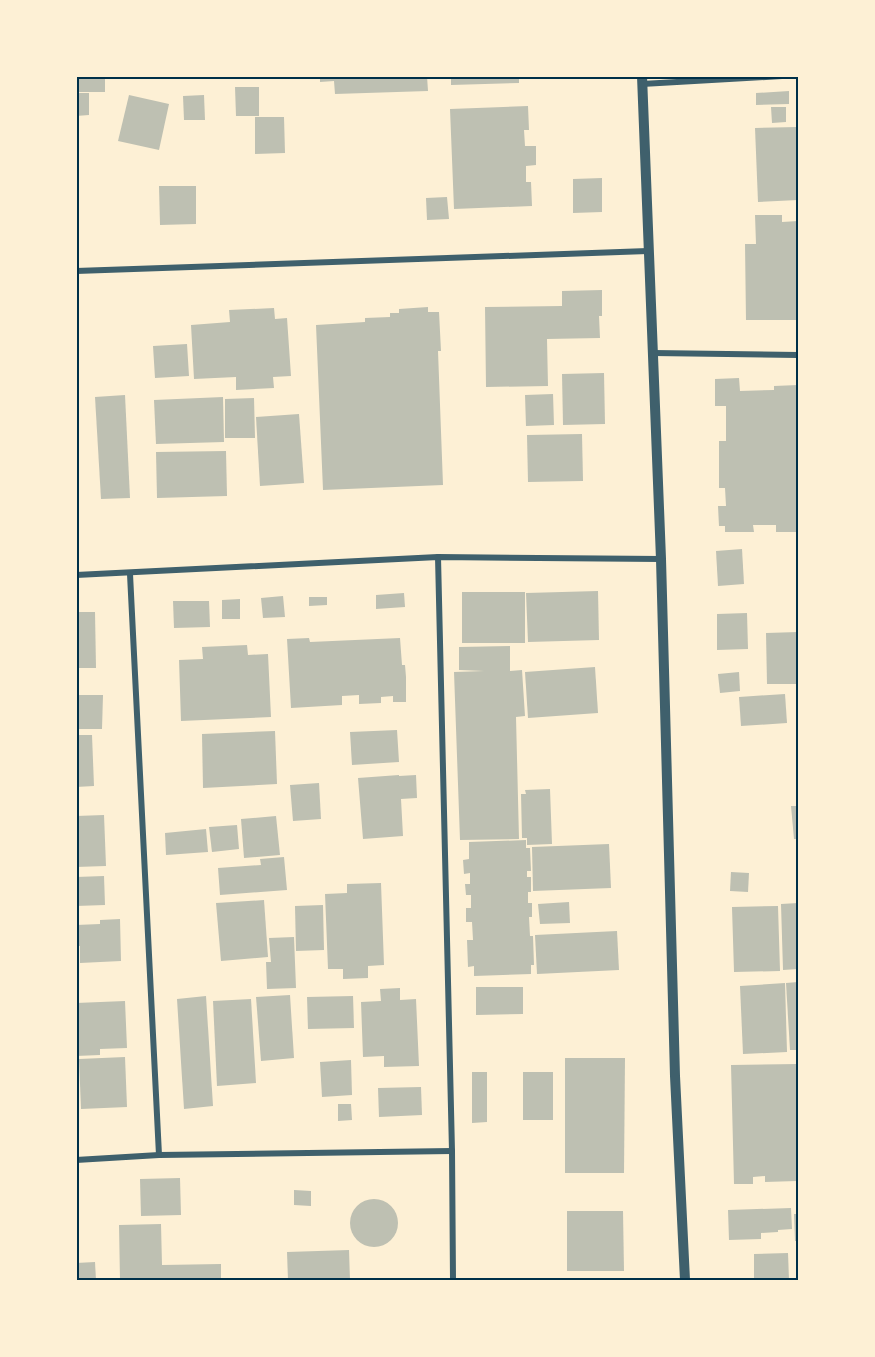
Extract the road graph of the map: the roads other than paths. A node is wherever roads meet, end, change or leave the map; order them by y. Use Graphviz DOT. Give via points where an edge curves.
graph roads {
  1 [pos="782,76"];
  2 [pos="642,80"];
  3 [pos="648,251"];
  4 [pos="76,271"];
  5 [pos="653,353"];
  6 [pos="798,355"];
  7 [pos="438,558"];
  8 [pos="661,559"];
  9 [pos="130,574"];
  10 [pos="76,575"];
  11 [pos="452,1151"];
  12 [pos="159,1155"];
  13 [pos="76,1160"];
  14 [pos="453,1281"];
  15 [pos="685,1281"];
  1 -- 2 [label="street"];
  2 -- 3 [label="street"];
  3 -- 4 [label="street"];
  3 -- 5 [label="street"];
  5 -- 6 [label="street"];
  5 -- 8 [label="street"];
  7 -- 8 [label="street"];
  7 -- 9 [label="street"];
  7 -- 11 [label="street"];
  8 -- 15 [label="street" via="675,1076"];
  9 -- 10 [label="street"];
  9 -- 12 [label="street"];
  11 -- 12 [label="street"];
  11 -- 14 [label="street"];
  12 -- 13 [label="street"];
}
